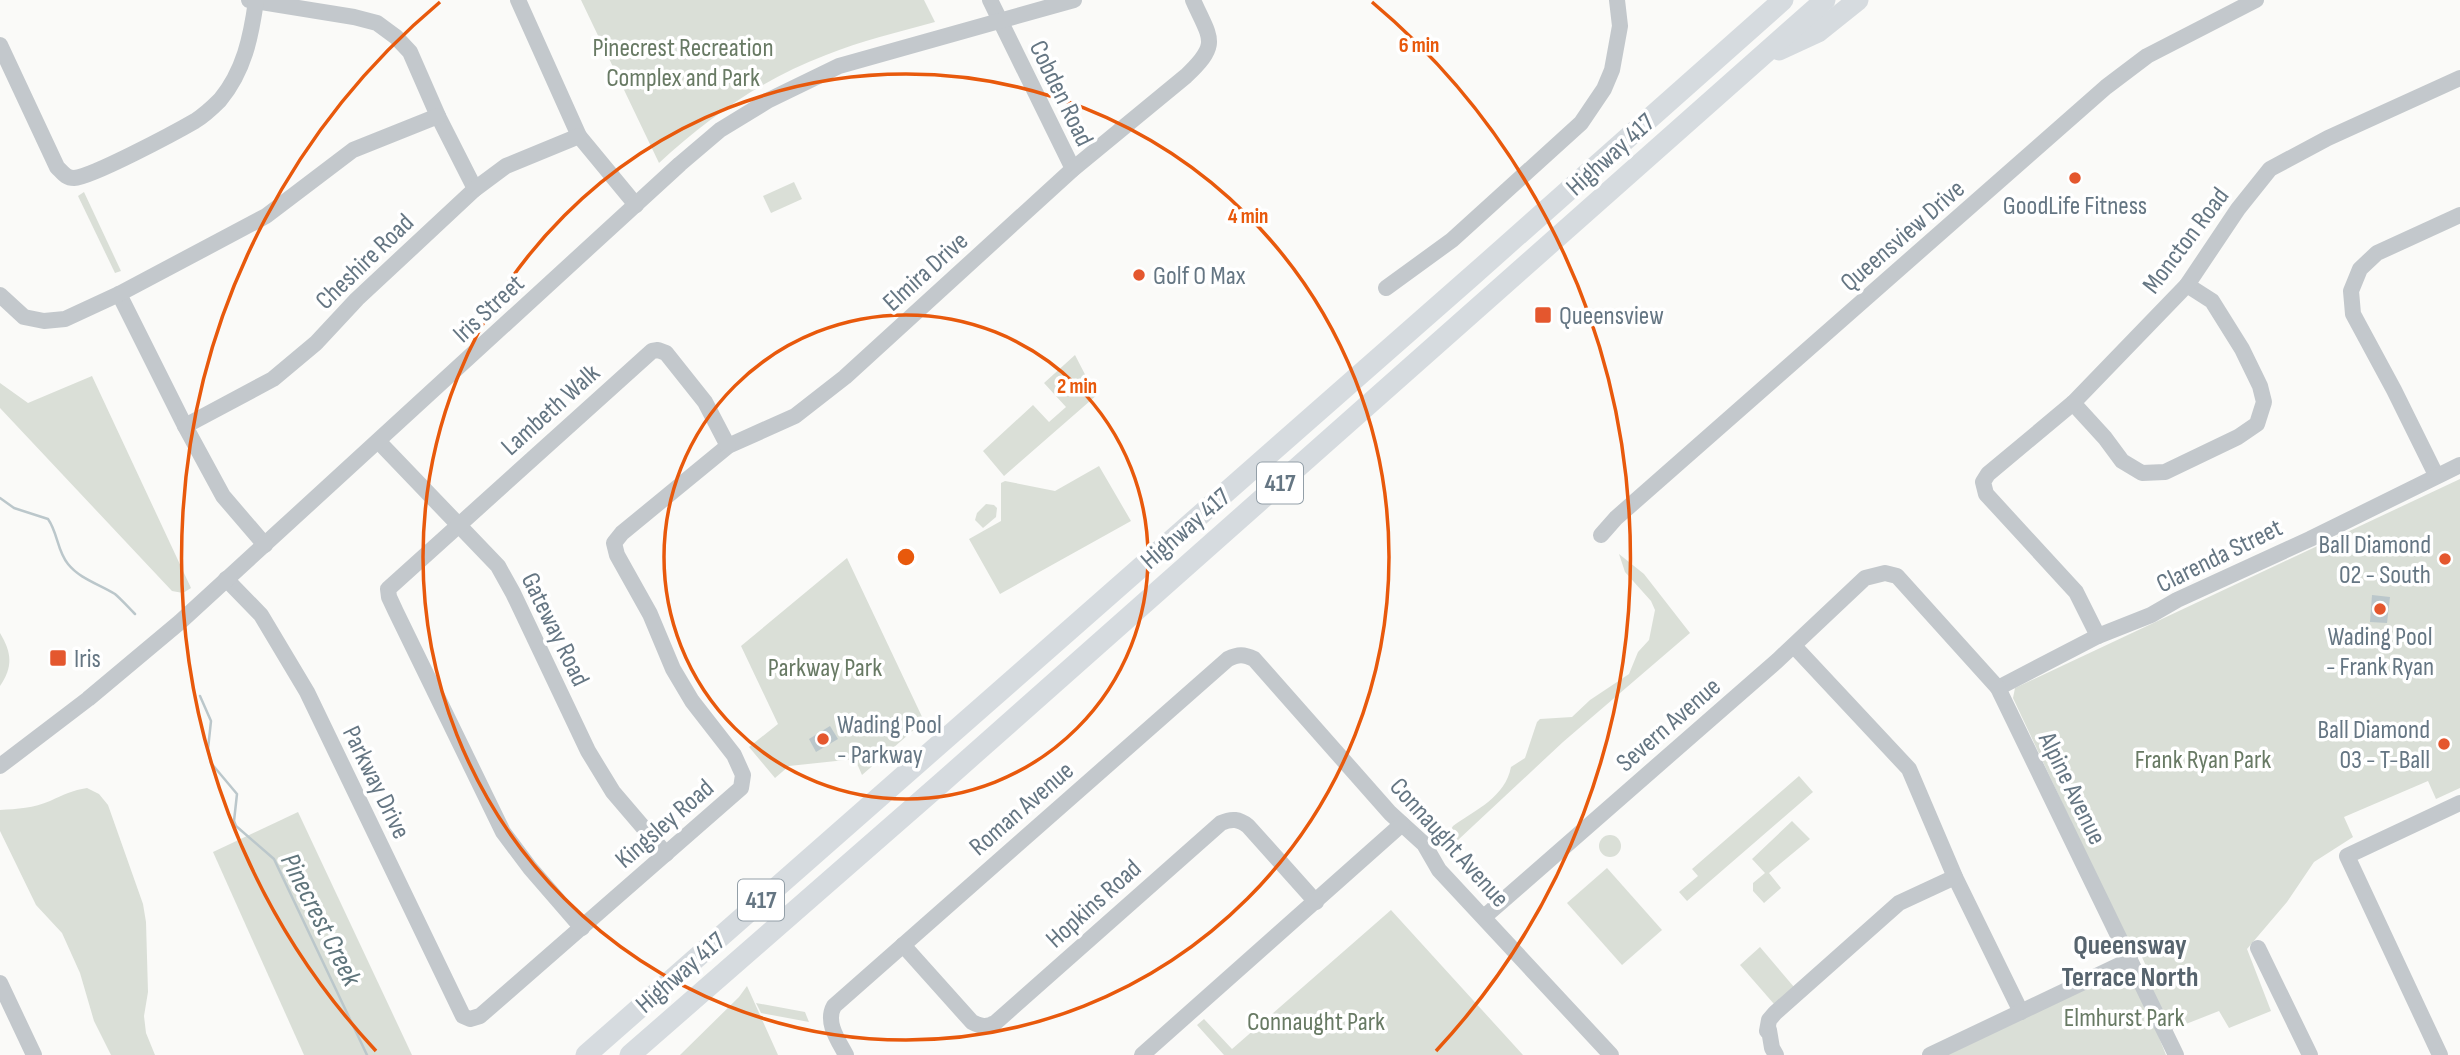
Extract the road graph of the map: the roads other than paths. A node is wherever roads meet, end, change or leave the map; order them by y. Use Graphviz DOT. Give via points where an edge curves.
graph roads {
  1 [pos="518,0"];
  2 [pos="990,0"];
  3 [pos="1074,0"];
  4 [pos="1192,0"];
  5 [pos="1617,0"];
  6 [pos="1825,0"];
  7 [pos="1858,0"];
  8 [pos="2256,0"];
  9 [pos="253,1"];
  10 [pos="1779,3"];
  11 [pos="998,20"];
  12 [pos="0,45"];
  13 [pos="1758,60"];
  14 [pos="2460,78"];
  15 [pos="438,116"];
  16 [pos="579,136"];
  17 [pos="1073,169"];
  18 [pos="475,189"];
  19 [pos="636,205"];
  20 [pos="2460,215"];
  21 [pos="2187,285"];
  22 [pos="1386,288"];
  23 [pos="120,294"];
  24 [pos="0,295"];
  25 [pos="2073,403"];
  26 [pos="185,426"];
  27 [pos="379,442"];
  28 [pos="728,446"];
  29 [pos="2460,465"];
  30 [pos="2436,475"];
  31 [pos="458,524"];
  32 [pos="1601,535"];
  33 [pos="616,540"];
  34 [pos="265,545"];
  35 [pos="1885,573"];
  36 [pos="226,579"];
  37 [pos="2098,636"];
  38 [pos="1794,646"];
  39 [pos="1254,659"];
  40 [pos="1998,688"];
  41 [pos="0,766"];
  42 [pos="2459,807"];
  43 [pos="1402,824"];
  44 [pos="666,854"];
  45 [pos="1955,877"];
  46 [pos="1316,902"];
  47 [pos="1484,917"];
  48 [pos="582,928"];
  49 [pos="903,945"];
  50 [pos="2258,948"];
  51 [pos="2130,960"];
  52 [pos="0,983"];
  53 [pos="2021,1012"];
  54 [pos="466,1017"];
  55 [pos="34,1055"];
  56 [pos="586,1055"];
  57 [pos="630,1055"];
  58 [pos="846,1055"];
  59 [pos="1142,1055"];
  60 [pos="1611,1055"];
  61 [pos="1776,1055"];
  62 [pos="1930,1055"];
  63 [pos="2176,1055"];
  64 [pos="2311,1055"];
  65 [pos="2440,1055"];
  1 -- 16 [label="street"];
  2 -- 11 [label="street, Cobden Road"];
  3 -- 11 [label="street, Iris Street"];
  4 -- 17 [label="street, Elmira Drive" via="1209,34 1210,47 1203,61"];
  5 -- 22 [label="street" via="1620,26 1612,70 1581,123 1452,240"];
  6 -- 13 [label="highway, 417"];
  7 -- 13 [label="highway" via="1818,32"];
  8 -- 32 [label="street, Queensview Drive" via="2147,55 2106,87"];
  9 -- 12 [label="street" via="243,62 219,100 197,120 76,178 67,177 57,167"];
  9 -- 15 [label="street" via="377,23 410,52"];
  10 -- 56 [label="highway, Highway 417 / 417"];
  11 -- 17 [label="street, Cobden Road"];
  11 -- 19 [label="street, Iris Street" via="839,66 769,100 720,130"];
  13 -- 57 [label="highway, 417"];
  14 -- 21 [label="street, Moncton Road" via="2270,169"];
  15 -- 18 [label="street"];
  15 -- 23 [label="street" via="353,150 266,216"];
  16 -- 18 [label="street, Cheshire Road" via="506,166"];
  16 -- 19 [label="street"];
  17 -- 28 [label="street, Elmira Drive" via="796,416"];
  18 -- 26 [label="street, Cheshire Road" via="273,379"];
  19 -- 27 [label="street, Iris Street"];
  20 -- 30 [label="street" via="2377,253 2360,270 2351,291 2353,314"];
  21 -- 25 [label="street, Moncton Road"];
  21 -- 25 [label="street" via="2212,301 2242,349 2260,386 2263,402 2257,424 2165,472 2142,473 2122,461"];
  23 -- 24 [label="street" via="65,318 44,321 24,317"];
  23 -- 26 [label="street"];
  25 -- 37 [label="street, Moncton Road" via="1983,482 1986,494 2076,592"];
  26 -- 34 [label="street" via="223,496"];
  27 -- 31 [label="street, Gateway Road"];
  27 -- 34 [label="street, Iris Street"];
  28 -- 31 [label="street, Lambeth Walk" via="690,382 666,353 652,351"];
  28 -- 33 [label="street, Elmira Drive"];
  29 -- 30 [label="street, Clarenda Street"];
  30 -- 37 [label="street, Clarenda Street" via="2151,615"];
  31 -- 44 [label="street, Gateway Road" via="498,566 587,751 613,792"];
  31 -- 48 [label="street, Lambeth Walk" via="388,589 389,597 503,832"];
  33 -- 44 [label="street, Kingsley Road" via="617,555 650,614 673,669 734,755 743,775 741,788"];
  34 -- 36 [label="street, Iris Street"];
  35 -- 38 [label="street, Severn Avenue" via="1866,578"];
  35 -- 40 [label="street, Alpine Avenue" via="1897,576"];
  36 -- 41 [label="street, Iris Street" via="124,670"];
  36 -- 54 [label="street, Parkway Drive" via="261,615 307,692"];
  37 -- 40 [label="street, Clarenda Street"];
  38 -- 45 [label="street" via="1909,769"];
  38 -- 47 [label="street, Severn Avenue"];
  39 -- 43 [label="street, Connaught Avenue"];
  39 -- 49 [label="street, Roman Avenue" via="1245,654 1228,659"];
  40 -- 51 [label="street, Alpine Avenue"];
  42 -- 65 [label="street" via="2347,856"];
  43 -- 46 [label="street"];
  43 -- 47 [label="street, Connaught Avenue"];
  44 -- 48 [label="street, Kingsley Road"];
  45 -- 53 [label="street"];
  45 -- 61 [label="street" via="1899,903 1782,1005 1769,1020 1767,1031"];
  46 -- 49 [label="street, Hopkins Road" via="1248,826 1228,820 989,1026 972,1022"];
  46 -- 59 [label="street"];
  47 -- 60 [label="street, Connaught Avenue"];
  48 -- 54 [label="street, Kingsley Road" via="480,1016"];
  49 -- 58 [label="street, Roman Avenue" via="834,1006 830,1017"];
  50 -- 64 [label="street"];
  51 -- 53 [label="street"];
  51 -- 63 [label="street, Alpine Avenue"];
  52 -- 55 [label="street"];
  53 -- 62 [label="street"];
}
